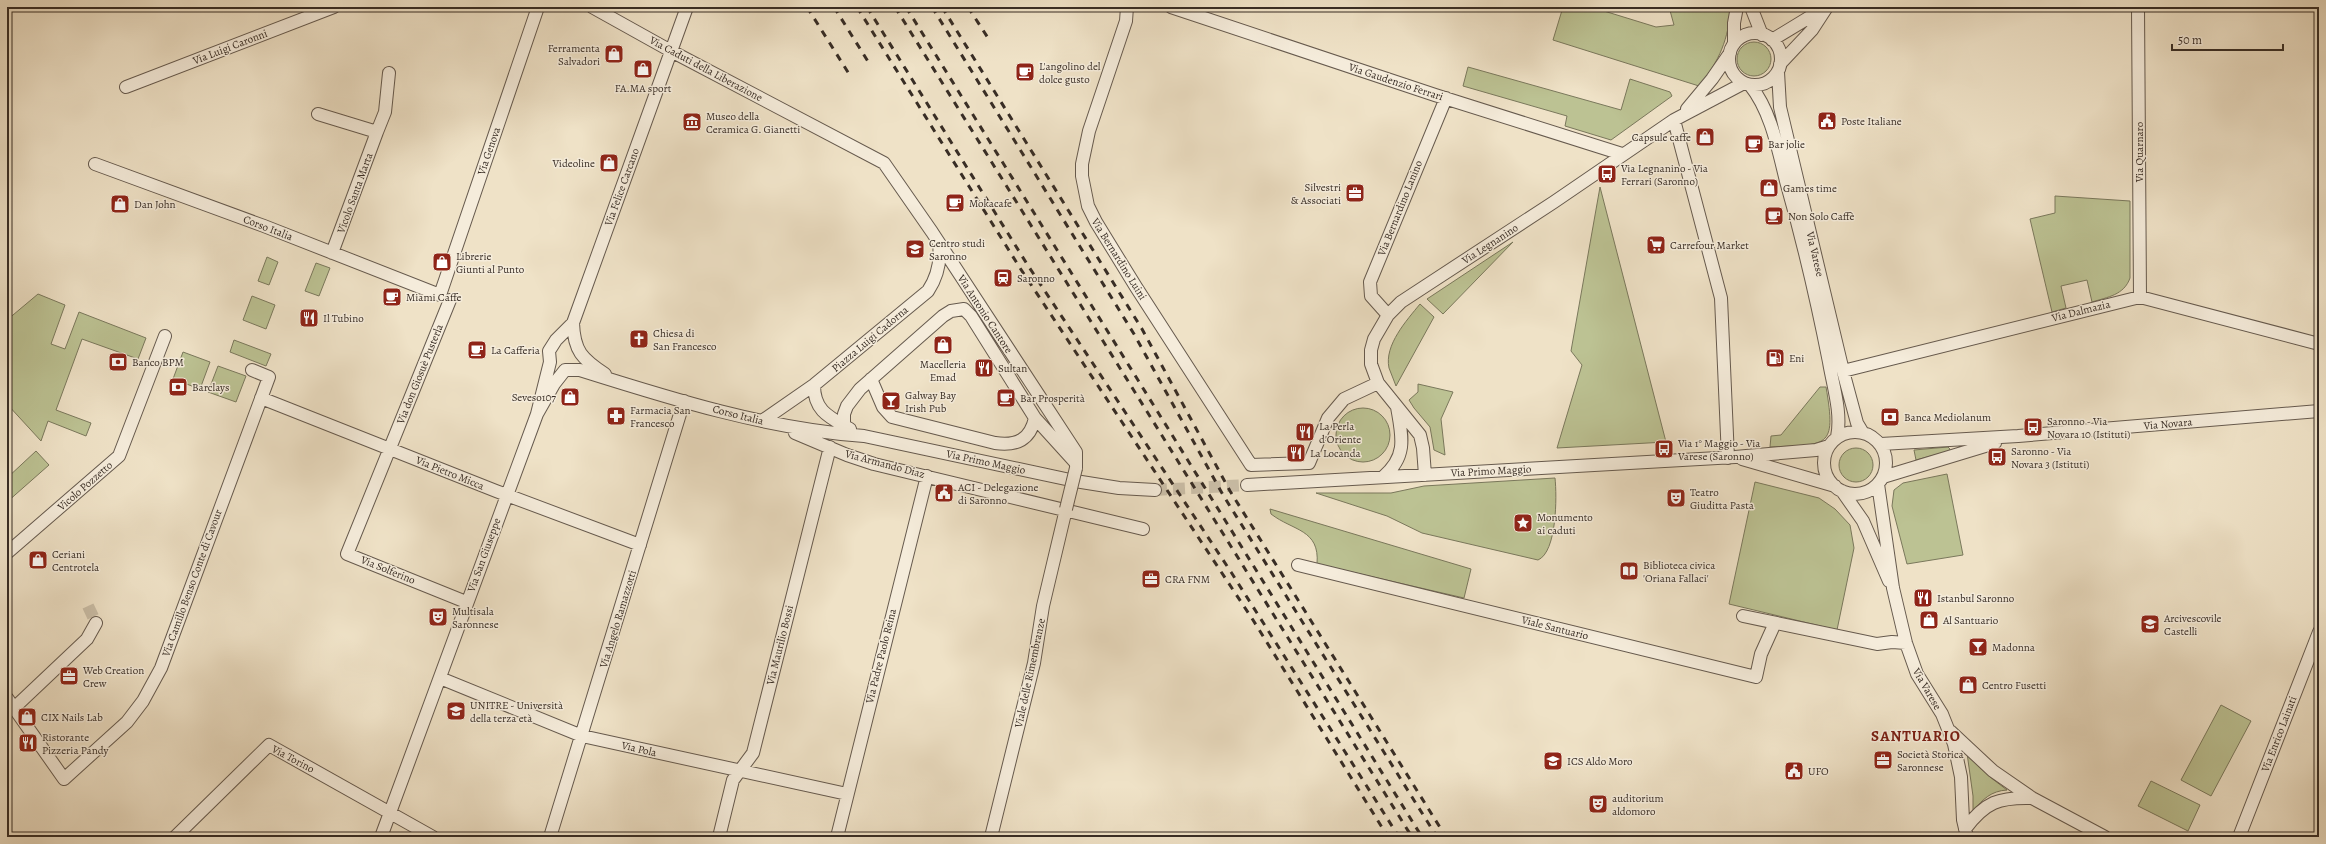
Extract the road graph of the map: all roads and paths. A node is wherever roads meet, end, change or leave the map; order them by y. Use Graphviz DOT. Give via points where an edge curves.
graph roads {
  1 [pos="334,7"];
  2 [pos="538,7"];
  3 [pos="592,7"];
  4 [pos="687,7"];
  5 [pos="1127,7"];
  6 [pos="1171,7"];
  7 [pos="1738,7"];
  8 [pos="1751,7"];
  9 [pos="1826,7"];
  10 [pos="2138,7"];
  11 [pos="1767,37"];
  12 [pos="1732,48"];
  13 [pos="671,51"];
  14 [pos="1779,68"];
  15 [pos="389,73"];
  16 [pos="1747,84"];
  17 [pos="126,87"];
  18 [pos="1446,98"];
  19 [pos="318,114"];
  20 [pos="1676,119"];
  21 [pos="377,132"];
  22 [pos="1622,154"];
  23 [pos="95,164"];
  24 [pos="884,164"];
  25 [pos="939,242"];
  26 [pos="332,253"];
  27 [pos="2140,297"];
  28 [pos="445,298"];
  29 [pos="1388,315"];
  30 [pos="573,323"];
  31 [pos="165,336"];
  32 [pos="2319,344"];
  33 [pos="252,370"];
  34 [pos="1843,371"];
  35 [pos="871,379"];
  36 [pos="615,381"];
  37 [pos="1378,383"];
  38 [pos="814,385"];
  39 [pos="261,398"];
  40 [pos="684,401"];
  41 [pos="1397,406"];
  42 [pos="2319,411"];
  43 [pos="537,414"];
  44 [pos="1035,418"];
  45 [pos="767,422"];
  46 [pos="844,426"];
  47 [pos="1863,433"];
  48 [pos="864,436"];
  49 [pos="2018,436"];
  50 [pos="1833,442"];
  51 [pos="1881,444"];
  52 [pos="830,447"];
  53 [pos="389,448"];
  54 [pos="1732,458"];
  55 [pos="1076,468"];
  56 [pos="1426,475"];
  57 [pos="927,476"];
  58 [pos="1383,477"];
  59 [pos="1881,480"];
  60 [pos="1247,486"];
  61 [pos="1838,488"];
  62 [pos="1155,490"];
  63 [pos="506,495"];
  64 [pos="1066,509"];
  65 [pos="1143,529"];
  66 [pos="640,545"];
  67 [pos="7,553"];
  68 [pos="1298,565"];
  69 [pos="1893,588"];
  70 [pos="466,602"];
  71 [pos="1743,616"];
  72 [pos="96,623"];
  73 [pos="1775,623"];
  74 [pos="2318,638"];
  75 [pos="1906,643"];
  76 [pos="440,678"];
  77 [pos="7,698"];
  78 [pos="14,708"];
  79 [pos="1949,730"];
  80 [pos="582,736"];
  81 [pos="738,771"];
  82 [pos="847,794"];
  83 [pos="2032,798"];
  84 [pos="389,813"];
  85 [pos="1966,833"];
  86 [pos="175,837"];
  87 [pos="381,837"];
  88 [pos="433,837"];
  89 [pos="550,837"];
  90 [pos="719,837"];
  91 [pos="836,837"];
  92 [pos="991,837"];
  93 [pos="2105,837"];
  94 [pos="2238,837"];
  1 -- 17 [label="street, Via Luigi Caronni"];
  2 -- 28 [label="street, Via Genova"];
  3 -- 13 [label="street, Via Caduti della Liberazione"];
  4 -- 13 [label="street, Via Felice Carcano"];
  5 -- 37 [label="street, Via Bernardino Luini" via="1126,21 1089,131 1082,164 1088,206 1128,274 1251,465 1309,463 1328,418 1344,399"];
  6 -- 18 [label="street, Via Gaudenzio Ferrari"];
  7 -- 12 [label="street"];
  8 -- 11 [label="street"];
  9 -- 11 [label="street"];
  9 -- 14 [label="street" via="1812,30"];
  10 -- 27 [label="street, Via Quarnaro"];
  11 -- 12 [label="street" via="1746,35"];
  11 -- 14 [label="street" via="1778,47"];
  12 -- 16 [label="street" via="1732,70"];
  12 -- 20 [label="street, Via Legnanino" via="1712,79"];
  13 -- 24 [label="street, Via Caduti della Liberazione"];
  13 -- 30 [label="street, Via Felice Carcano"];
  14 -- 16 [label="street" via="1766,83"];
  14 -- 34 [label="street, Via Varese" via="1780,107"];
  15 -- 21 [label="street, Vicolo Santa Marta" via="385,112"];
  16 -- 20 [label="street, Via Legnanino"];
  16 -- 50 [label="street, Via Varese" via="1759,98 1773,131 1806,254 1839,421"];
  18 -- 22 [label="street, Via Gaudenzio Ferrari"];
  18 -- 29 [label="street, Via Bernardino Lanino" via="1370,282 1371,296"];
  19 -- 21 [label="street"];
  20 -- 22 [label="street, Via Legnanino"];
  20 -- 54 [label="street" via="1721,298"];
  21 -- 26 [label="street, Vicolo Santa Marta"];
  22 -- 29 [label="street, Via Legnanino" via="1554,202 1430,282 1401,302"];
  23 -- 26 [label="street, Corso Italia"];
  24 -- 25 [label="street, Via Antonio Cantore"];
  25 -- 38 [label="street, Piazza Luigi Cadorna" via="937,273 928,291"];
  25 -- 55 [label="street, Via Antonio Cantore" via="1076,452"];
  26 -- 28 [label="street, Corso Italia"];
  27 -- 32 [label="street, Via Dalmazia"];
  27 -- 34 [label="street, Via Dalmazia"];
  28 -- 53 [label="street, Via don Giosuè Pusterla"];
  29 -- 37 [label="street, Via Legnanino" via="1377,333 1371,350 1371,364"];
  30 -- 36 [label="street, Corso Italia" via="574,342 579,353 588,363"];
  30 -- 43 [label="street, Via San Giuseppe" via="549,351 550,362"];
  31 -- 67 [label="street, Vicolo Pozzetto" via="119,456"];
  33 -- 39 [label="street, Via Camillo Benso Conte di Cavour" via="269,377"];
  34 -- 47 [label="street, Via Varese" via="1857,423"];
  35 -- 44 [label="street" via="882,406 892,417 995,443 1008,445 1022,441 1033,427"];
  35 -- 44 [label="street, Via Antonio Cantore" via="943,316 951,311 964,309 971,316"];
  35 -- 46 [label="street" via="847,406"];
  36 -- 40 [label="street, Corso Italia"];
  36 -- 43 [label="street, Corso Italia" via="580,370 565,370"];
  37 -- 41 [label="street, Via Legnanino"];
  38 -- 45 [label="street, Piazza Luigi Cadorna"];
  38 -- 46 [label="street" via="814,396 822,411"];
  39 -- 53 [label="street, Via Pietro Micca"];
  39 -- 78 [label="street, Via Camillo Benso Conte di Cavour" via="161,668 144,701 127,722 64,779"];
  40 -- 45 [label="street, Corso Italia"];
  40 -- 66 [label="street, Via Angelo Ramazzotti"];
  41 -- 56 [label="street, Via Legnanino" via="1420,435"];
  41 -- 58 [label="street, Via Legnanino" via="1403,440 1396,465"];
  42 -- 49 [label="street, Via Novara"];
  43 -- 63 [label="street, Via San Giuseppe"];
  44 -- 55 [label="street, Via Antonio Cantore" via="1070,454"];
  45 -- 48 [label="street, Corso Italia" via="831,434"];
  45 -- 52 [label="street, Via Armando Diaz"];
  46 -- 48 [label="street"];
  47 -- 50 [label="street" via="1846,433"];
  47 -- 51 [label="street"];
  48 -- 62 [label="street, Via Primo Maggio" via="1075,481 1119,488"];
  49 -- 51 [label="street, Via Novara"];
  49 -- 59 [label="street, Via Novara"];
  50 -- 54 [label="street, Via Primo Maggio" via="1816,450"];
  50 -- 61 [label="street" via="1824,463 1829,479"];
  51 -- 59 [label="street" via="1886,460"];
  52 -- 57 [label="street, Via Armando Diaz" via="856,458"];
  52 -- 81 [label="street, Via Maurilio Bossi" via="753,753"];
  53 -- 63 [label="street, Via Pietro Micca"];
  53 -- 70 [label="street, Via Solferino" via="347,554"];
  54 -- 56 [label="street, Via Primo Maggio"];
  54 -- 61 [label="street, Via Primo Maggio"];
  55 -- 64 [label="street, Via Antonio Cantore, bridge"];
  56 -- 58 [label="street, Via Primo Maggio"];
  57 -- 64 [label="street, Via Armando Diaz"];
  57 -- 82 [label="street, Via Padre Paolo Reina"];
  58 -- 60 [label="street, Via Primo Maggio"];
  59 -- 61 [label="street" via="1872,489 1857,494"];
  59 -- 69 [label="street, Via Varese"];
  61 -- 69 [label="street, Via Varese" via="1863,521"];
  63 -- 66 [label="street, Via Pietro Micca"];
  63 -- 70 [label="street, Via San Giuseppe"];
  64 -- 65 [label="street, Via Armando Diaz"];
  64 -- 92 [label="street, Viale delle Rimembranze" via="1043,606 1034,662"];
  66 -- 80 [label="street, Via Angelo Ramazzotti"];
  68 -- 73 [label="street, Viale Santuario" via="1756,677 1761,654"];
  69 -- 75 [label="street, Via Varese"];
  70 -- 76 [label="street, Via San Giuseppe"];
  71 -- 73 [label="street"];
  72 -- 78 [label="street" via="87,639"];
  73 -- 75 [label="street" via="1877,644"];
  74 -- 94 [label="street, Via Enrico Lainati"];
  75 -- 79 [label="street, Via Varese" via="1917,674"];
  76 -- 80 [label="street, Via Pola"];
  76 -- 84 [label="street, Via San Giuseppe"];
  77 -- 78 [label="street"];
  79 -- 83 [label="street" via="1993,771"];
  79 -- 85 [label="street, Via Varese" via="1960,768"];
  80 -- 81 [label="street, Via Pola"];
  80 -- 89 [label="street, Via Angelo Ramazzotti"];
  81 -- 82 [label="street, Via Pola"];
  81 -- 90 [label="street, Via Maurilio Bossi" via="733,780"];
  82 -- 91 [label="street, Via Padre Paolo Reina"];
  83 -- 85 [label="street" via="2002,798 1992,802 1972,819"];
  83 -- 93 [label="street"];
  84 -- 86 [label="street, Via Torino" via="269,745"];
  84 -- 87 [label="street, Via San Giuseppe"];
  84 -- 88 [label="street"];
}
